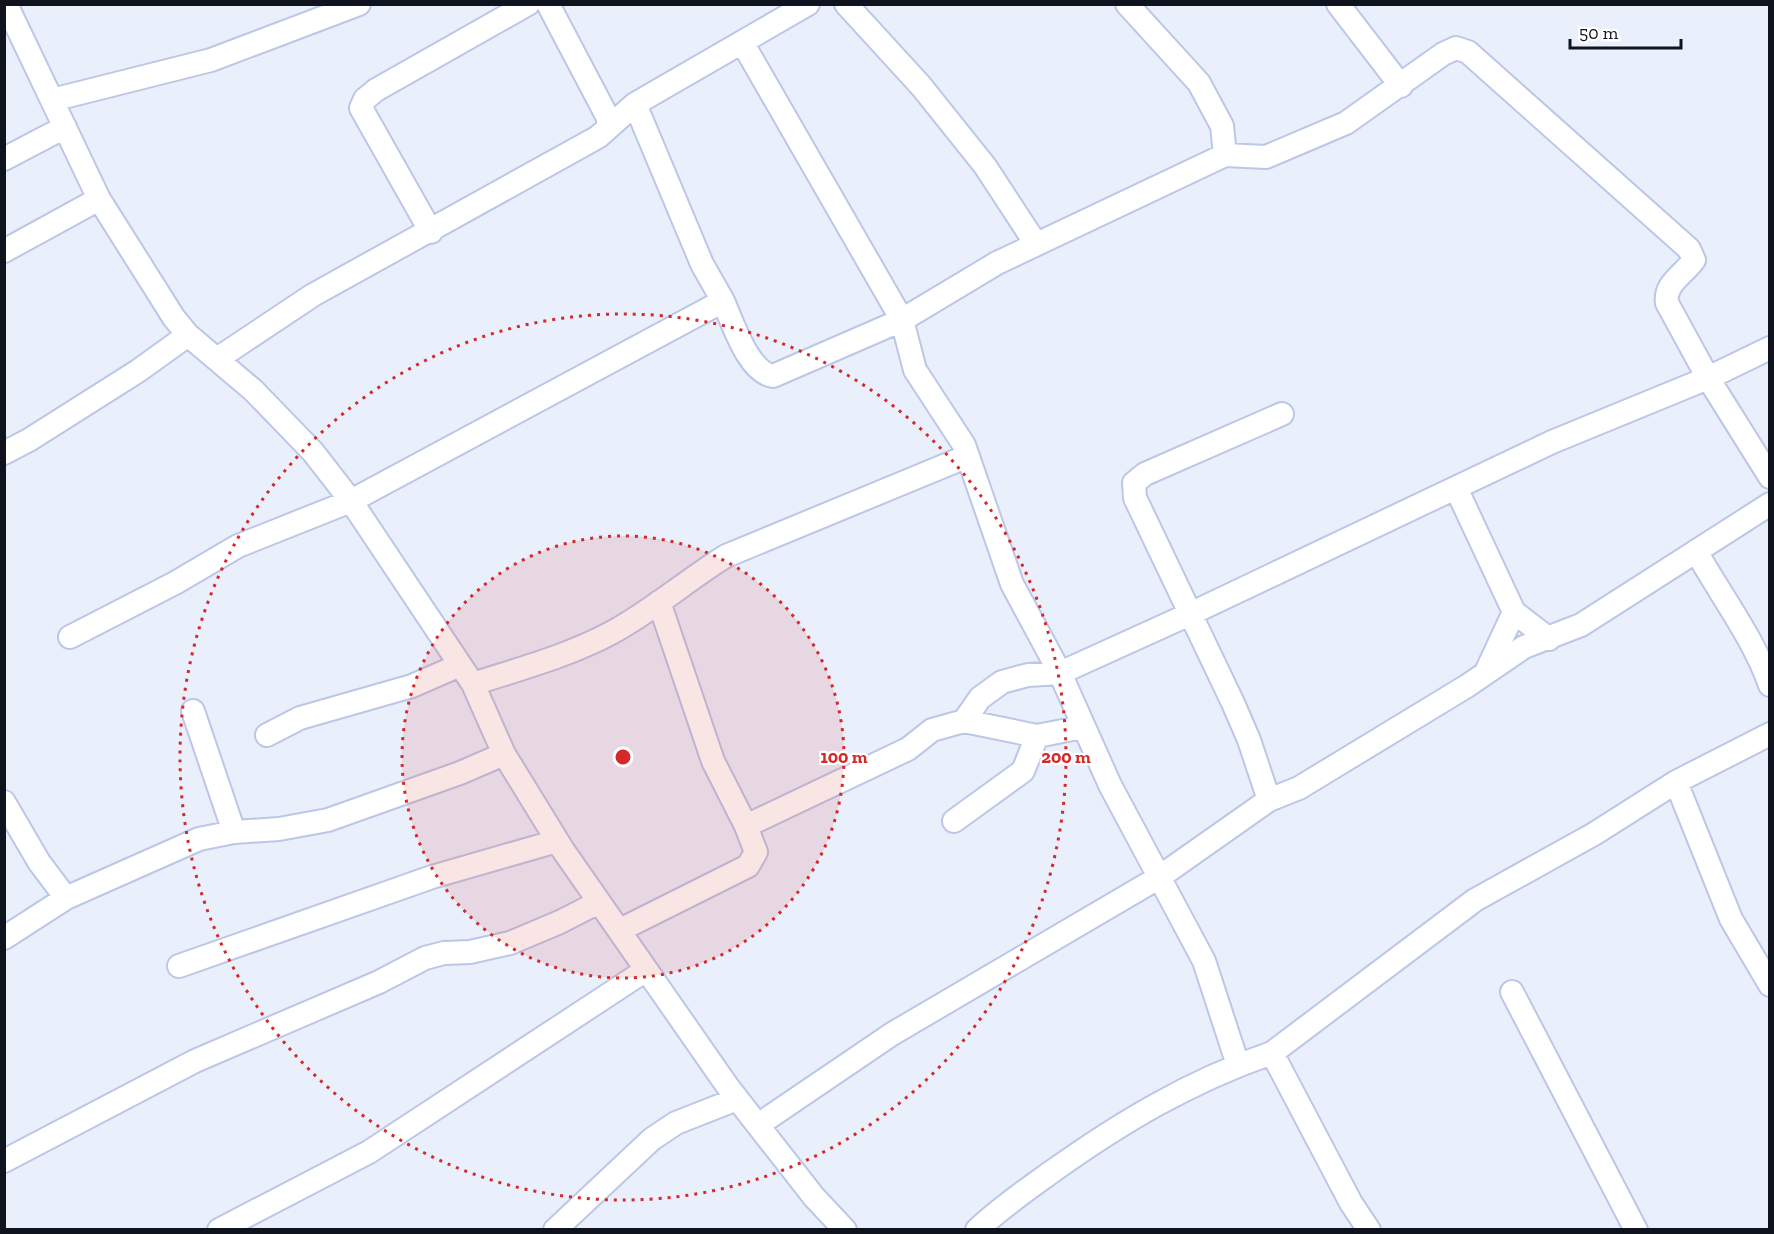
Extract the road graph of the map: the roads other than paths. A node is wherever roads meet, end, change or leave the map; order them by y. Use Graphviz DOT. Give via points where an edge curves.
graph roads {
  1 [pos="6,4"];
  2 [pos="359,4"];
  3 [pos="528,4"];
  4 [pos="548,4"];
  5 [pos="808,4"];
  6 [pos="846,4"];
  7 [pos="1127,4"];
  8 [pos="1338,4"];
  9 [pos="742,42"];
  10 [pos="1401,86"];
  11 [pos="52,100"];
  12 [pos="635,104"];
  13 [pos="608,125"];
  14 [pos="65,127"];
  15 [pos="1225,154"];
  16 [pos="4,159"];
  17 [pos="99,199"];
  18 [pos="430,232"];
  19 [pos="1036,244"];
  20 [pos="4,251"];
  21 [pos="723,301"];
  22 [pos="902,320"];
  23 [pos="188,336"];
  24 [pos="1770,348"];
  25 [pos="217,359"];
  26 [pos="1708,378"];
  27 [pos="1282,414"];
  28 [pos="4,453"];
  29 [pos="968,456"];
  30 [pos="1770,477"];
  31 [pos="1456,488"];
  32 [pos="351,501"];
  33 [pos="1770,504"];
  34 [pos="1696,551"];
  35 [pos="659,602"];
  36 [pos="1514,612"];
  37 [pos="1190,614"];
  38 [pos="70,637"];
  39 [pos="1549,639"];
  40 [pos="460,665"];
  41 [pos="1487,670"];
  42 [pos="1060,673"];
  43 [pos="473,684"];
  44 [pos="1770,685"];
  45 [pos="193,711"];
  46 [pos="963,721"];
  47 [pos="1083,727"];
  48 [pos="1770,734"];
  49 [pos="267,735"];
  50 [pos="1037,736"];
  51 [pos="504,754"];
  52 [pos="1676,783"];
  53 [pos="1269,800"];
  54 [pos="4,802"];
  55 [pos="954,821"];
  56 [pos="746,826"];
  57 [pos="234,832"];
  58 [pos="557,841"];
  59 [pos="1158,878"];
  60 [pos="66,898"];
  61 [pos="599,902"];
  62 [pos="620,930"];
  63 [pos="4,938"];
  64 [pos="179,966"];
  65 [pos="646,970"];
  66 [pos="1770,985"];
  67 [pos="1512,992"];
  68 [pos="1272,1053"];
  69 [pos="1238,1065"];
  70 [pos="737,1099"];
  71 [pos="758,1125"];
  72 [pos="4,1161"];
  73 [pos="219,1230"];
  74 [pos="555,1230"];
  75 [pos="845,1230"];
  76 [pos="977,1230"];
  77 [pos="1369,1230"];
  78 [pos="1636,1230"];
  1 -- 11 [label="street"];
  2 -- 11 [label="street" via="211,60"];
  3 -- 18 [label="street" via="376,90 360,108"];
  4 -- 13 [label="street" via="608,118"];
  5 -- 9 [label="street"];
  6 -- 19 [label="street" via="921,86 985,166"];
  7 -- 15 [label="street" via="1199,83 1222,126"];
  8 -- 10 [label="street"];
  9 -- 12 [label="street"];
  9 -- 22 [label="street"];
  10 -- 15 [label="street" via="1347,123 1266,157"];
  10 -- 26 [label="street" via="1443,54 1456,48 1468,52 1689,249 1694,260 1669,286 1667,303"];
  11 -- 14 [label="street"];
  12 -- 13 [label="street"];
  12 -- 21 [label="street" via="702,264"];
  13 -- 18 [label="street" via="598,137"];
  14 -- 16 [label="street"];
  14 -- 17 [label="street"];
  15 -- 19 [label="street"];
  17 -- 20 [label="street"];
  17 -- 23 [label="street"];
  18 -- 25 [label="street" via="313,295"];
  19 -- 22 [label="street" via="978,272"];
  21 -- 22 [label="street" via="753,365 773,376"];
  21 -- 32 [label="street"];
  22 -- 29 [label="street" via="915,370"];
  23 -- 25 [label="street"];
  23 -- 28 [label="street" via="29,441"];
  24 -- 26 [label="street"];
  25 -- 32 [label="street" via="313,452"];
  26 -- 30 [label="street"];
  26 -- 31 [label="street" via="1574,432"];
  27 -- 37 [label="street" via="1145,474 1134,483 1135,498"];
  29 -- 35 [label="street" via="726,556"];
  29 -- 42 [label="street" via="1012,584"];
  31 -- 36 [label="street"];
  31 -- 37 [label="street"];
  32 -- 38 [label="street" via="238,546 176,583"];
  32 -- 40 [label="street"];
  33 -- 34 [label="street"];
  34 -- 39 [label="street" via="1581,625"];
  34 -- 44 [label="street" via="1749,638"];
  35 -- 43 [label="street" via="627,624 573,650"];
  35 -- 56 [label="street" via="713,761"];
  36 -- 39 [label="street"];
  36 -- 41 [label="street"];
  37 -- 42 [label="street"];
  37 -- 53 [label="street" via="1249,740"];
  39 -- 41 [label="street" via="1524,647"];
  40 -- 43 [label="street"];
  40 -- 49 [label="street" via="412,686 300,718"];
  41 -- 53 [label="street" via="1309,782"];
  42 -- 46 [label="street" via="1002,682 980,698"];
  42 -- 47 [label="street"];
  43 -- 51 [label="street"];
  45 -- 57 [label="street"];
  46 -- 50 [label="street"];
  46 -- 56 [label="street" via="932,730 908,749"];
  47 -- 50 [label="street"];
  47 -- 59 [label="street"];
  48 -- 52 [label="street"];
  50 -- 55 [label="street" via="1023,771"];
  51 -- 57 [label="street" via="328,820"];
  51 -- 58 [label="street"];
  52 -- 66 [label="street" via="1731,919"];
  52 -- 68 [label="street" via="1475,900"];
  53 -- 59 [label="street"];
  54 -- 60 [label="street" via="39,862"];
  56 -- 62 [label="street" via="756,852 747,866"];
  57 -- 60 [label="street" via="173,849"];
  58 -- 61 [label="street"];
  58 -- 64 [label="street" via="432,877"];
  59 -- 69 [label="street" via="1179,909 1204,961"];
  59 -- 71 [label="street" via="892,1034"];
  60 -- 63 [label="street"];
  61 -- 62 [label="street"];
  61 -- 72 [label="street" via="510,943 425,958 195,1061"];
  62 -- 65 [label="street"];
  65 -- 70 [label="street"];
  65 -- 73 [label="street" via="369,1152"];
  67 -- 78 [label="street"];
  68 -- 69 [label="street"];
  68 -- 77 [label="street"];
  69 -- 76 [label="street" via="1145,1109 1093,1142"];
  70 -- 71 [label="street"];
  70 -- 74 [label="street" via="676,1123 652,1139"];
  71 -- 75 [label="street"];
}
